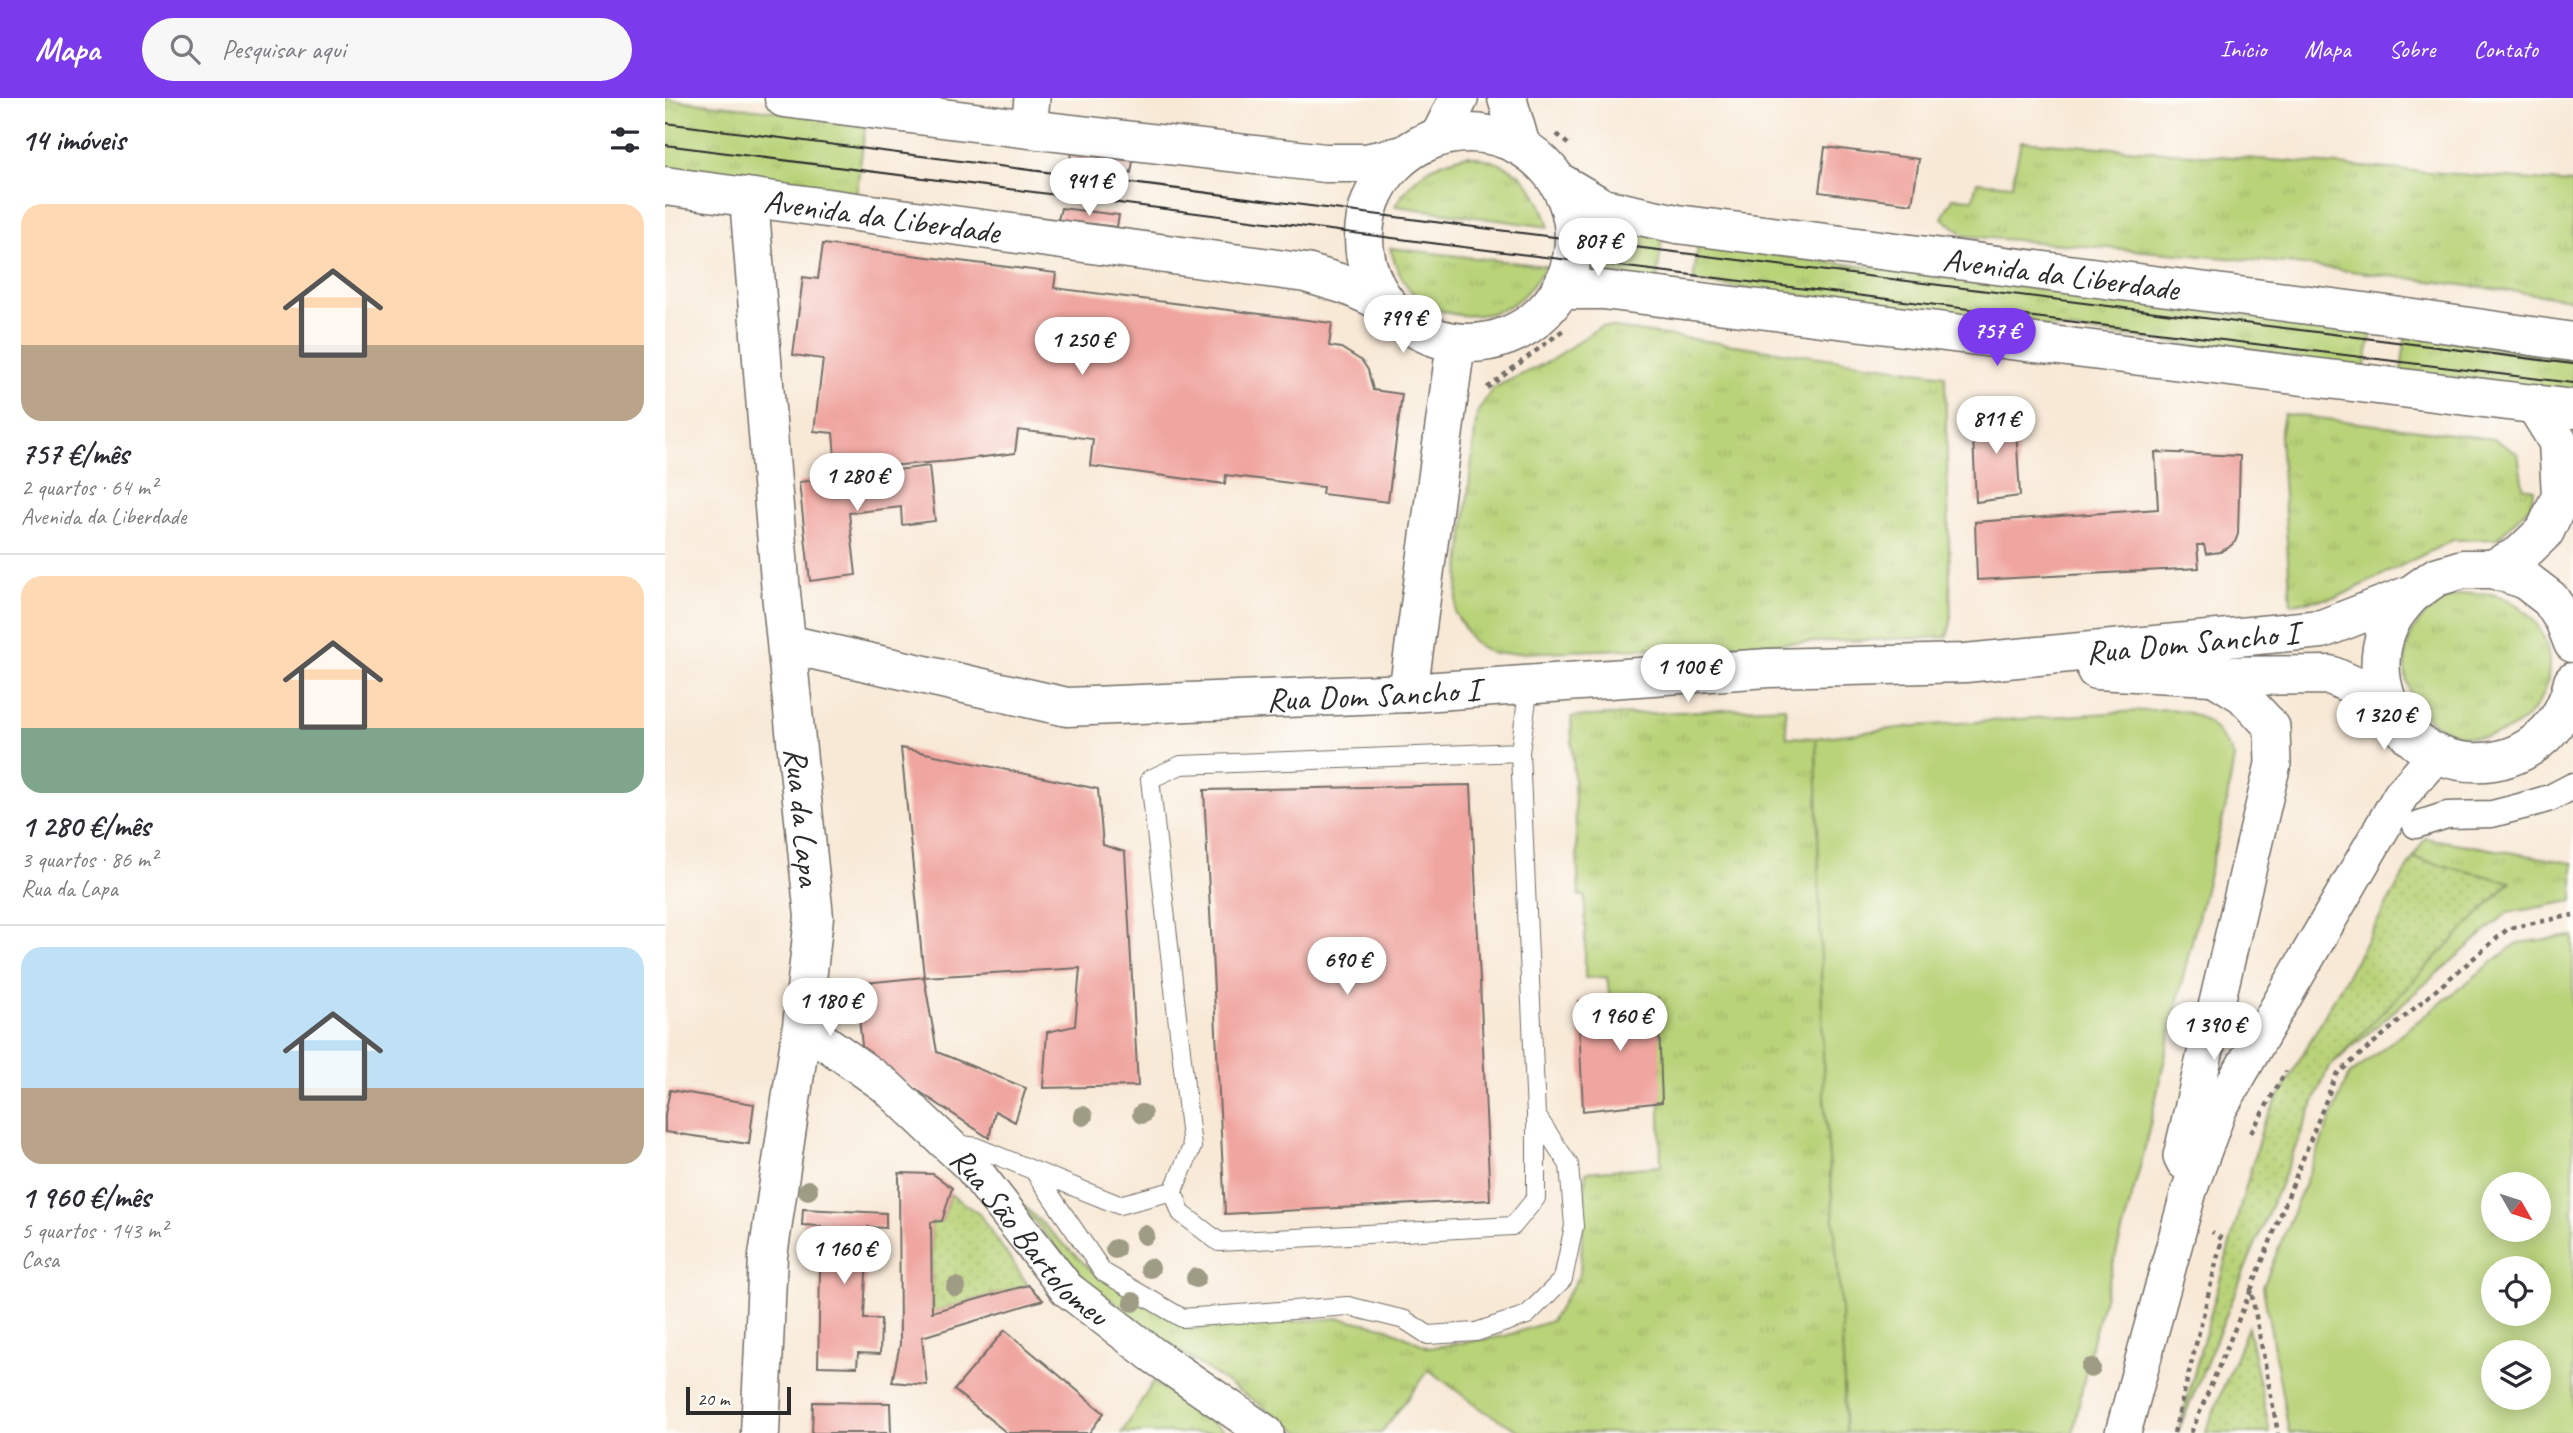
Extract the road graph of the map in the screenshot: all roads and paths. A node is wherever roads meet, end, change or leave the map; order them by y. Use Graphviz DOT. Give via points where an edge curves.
graph roads {
  1 [pos="784,98"];
  2 [pos="1459,98"];
  3 [pos="1507,98"];
  4 [pos="1031,114"];
  5 [pos="1440,136"];
  6 [pos="1521,146"];
  7 [pos="1404,155"];
  8 [pos="1559,182"];
  9 [pos="665,186"];
  10 [pos="748,199"];
  11 [pos="1560,290"];
  12 [pos="1386,303"];
  13 [pos="2573,342"];
  14 [pos="1456,343"];
  15 [pos="2534,403"];
  16 [pos="2573,409"];
  17 [pos="2573,510"];
  18 [pos="2492,569"];
  19 [pos="2412,594"];
  20 [pos="2550,599"];
  21 [pos="2573,643"];
  22 [pos="787,644"];
  23 [pos="1965,663"];
  24 [pos="2211,676"];
  25 [pos="2573,682"];
  26 [pos="1529,685"];
  27 [pos="1408,693"];
  28 [pos="2385,699"];
  29 [pos="1520,752"];
  30 [pos="2436,755"];
  31 [pos="2573,786"];
  32 [pos="2416,825"];
  33 [pos="2573,915"];
  34 [pos="802,1026"];
  35 [pos="2287,1069"];
  36 [pos="1536,1115"];
  37 [pos="2247,1140"];
  38 [pos="946,1142"];
  39 [pos="1034,1171"];
  40 [pos="2192,1181"];
  41 [pos="1173,1191"];
  42 [pos="2207,1228"];
  43 [pos="2251,1290"];
  44 [pos="761,1433"];
  45 [pos="1266,1433"];
  46 [pos="2123,1433"];
  47 [pos="2174,1433"];
  48 [pos="2191,1433"];
  49 [pos="2278,1433"];
  1 -- 4 [label="street"];
  2 -- 5 [label="street"];
  3 -- 6 [label="street"];
  4 -- 7 [label="street" via="1325,163 1365,163"];
  5 -- 6 [label="street" via="1467,132"];
  5 -- 7 [label="street"];
  6 -- 8 [label="street"];
  7 -- 12 [label="street" via="1380,181 1364,223 1365,258"];
  8 -- 11 [label="street" via="1574,225 1571,260"];
  8 -- 13 [label="street, Avenida da Liberdade" via="1603,208 1677,224"];
  9 -- 10 [label="street, Avenida da Liberdade"];
  10 -- 12 [label="street, Avenida da Liberdade" via="1306,273"];
  10 -- 22 [label="street, Rua da Lapa"];
  11 -- 14 [label="street" via="1541,314 1516,332 1487,342"];
  11 -- 15 [label="street" via="1602,290"];
  12 -- 14 [label="street" via="1405,322 1429,336"];
  14 -- 27 [label="street"];
  15 -- 16 [label="street"];
  15 -- 18 [label="street" via="2558,442 2561,496 2545,531 2520,555"];
  17 -- 20 [label="street" via="2552,571"];
  18 -- 19 [label="street, Rua Dom Sancho I" via="2463,569 2436,577"];
  18 -- 20 [label="street, Rua Dom Sancho I" via="2523,579"];
  19 -- 23 [label="street, Rua Dom Sancho I" via="2322,629"];
  19 -- 28 [label="street, Rua Dom Sancho I" via="2393,616 2383,643 2380,671"];
  20 -- 21 [label="street, Rua Dom Sancho I"];
  22 -- 27 [label="street, Rua Dom Sancho I" via="1067,707"];
  22 -- 34 [label="street, Rua da Lapa" via="814,917"];
  23 -- 24 [label="street, Rua Dom Sancho I"];
  23 -- 26 [label="street, Rua Dom Sancho I" via="1768,668"];
  24 -- 28 [label="street, Rua Dom Sancho I" via="2330,675"];
  24 -- 40 [label="street" via="2243,695 2271,727 2273,764 2181,1156"];
  25 -- 30 [label="street, Rua Dom Sancho I" via="2569,701 2552,728 2528,749 2499,761 2467,763"];
  26 -- 27 [label="street, Rua Dom Sancho I"];
  26 -- 29 [label="lane"];
  28 -- 30 [label="street, Rua Dom Sancho I" via="2414,741"];
  29 -- 36 [label="lane"];
  29 -- 41 [label="lane" via="1181,765 1150,779 1192,1147"];
  30 -- 40 [label="street" via="2401,795 2219,1109"];
  31 -- 32 [label="street" via="2550,798 2492,814 2447,815"];
  33 -- 43 [label="path" via="2509,928 2336,1075"];
  34 -- 38 [label="street, Rua São Bartolomeu" via="885,1085"];
  34 -- 44 [label="street, Rua da Lapa" via="768,1256"];
  35 -- 37 [label="path"];
  36 -- 39 [label="lane" via="1569,1165 1574,1226 1563,1279 1527,1315 1476,1332 1428,1335 1405,1320 1348,1306 1181,1318 1103,1272"];
  36 -- 41 [label="lane" via="1536,1198 1513,1226 1219,1242 1181,1213"];
  38 -- 39 [label="lane" via="976,1147"];
  38 -- 45 [label="street, Rua São Bartolomeu" via="971,1166 1067,1289"];
  39 -- 41 [label="lane" via="1119,1205"];
  40 -- 46 [label="street"];
  42 -- 47 [label="path" via="2222,1238"];
  43 -- 48 [label="path"];
  43 -- 49 [label="path"];
}
